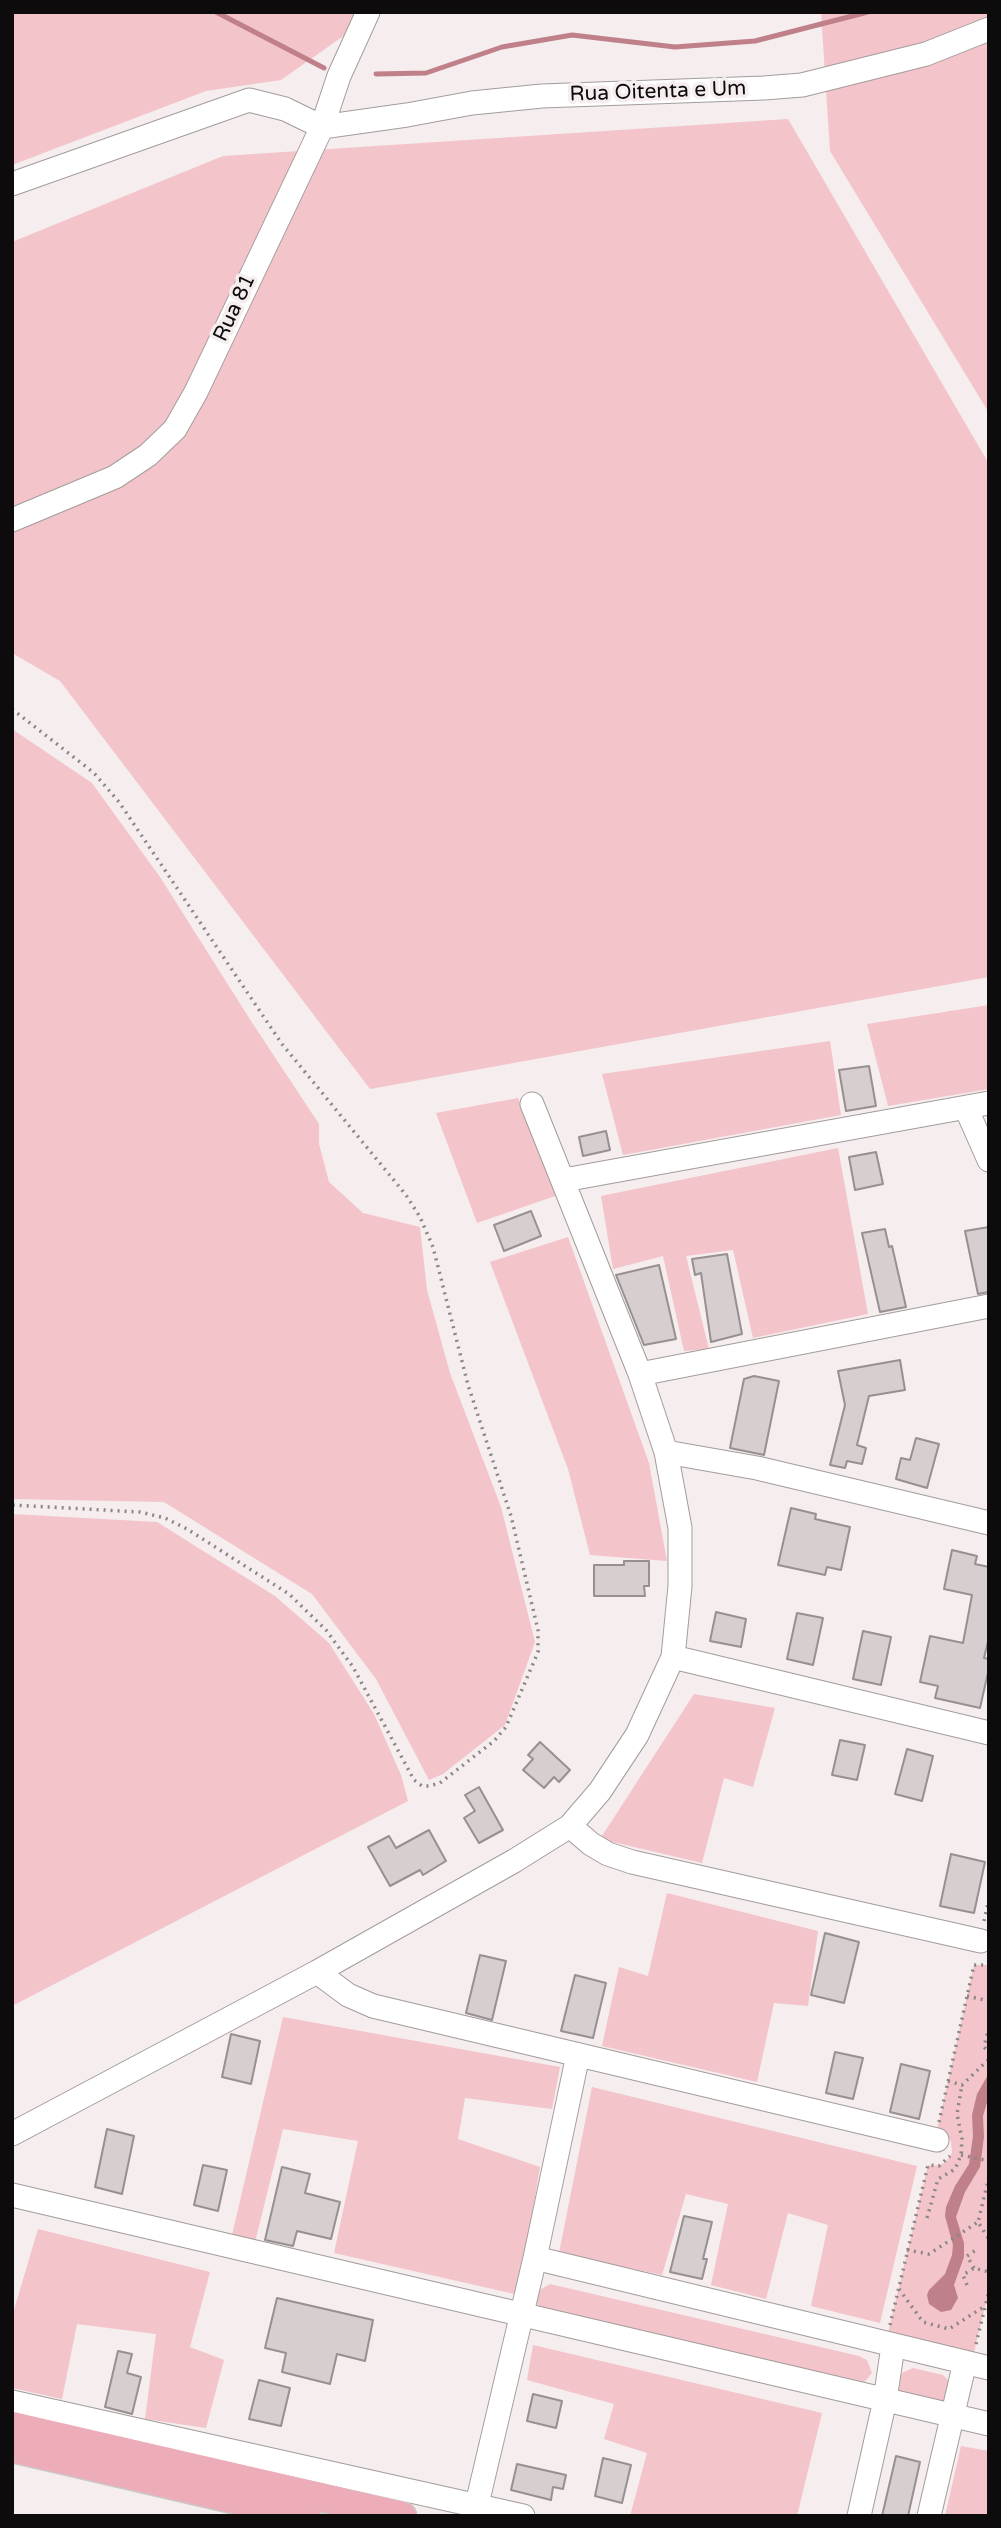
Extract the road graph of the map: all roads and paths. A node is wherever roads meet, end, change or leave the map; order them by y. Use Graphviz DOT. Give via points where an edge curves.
graph roads {
  1 [pos="368,12"];
  2 [pos="989,29"];
  3 [pos="321,127"];
  4 [pos="12,184"];
  5 [pos="12,520"];
  6 [pos="12,709"];
  7 [pos="532,1104"];
  8 [pos="978,1106"];
  9 [pos="989,1160"];
  10 [pos="564,1181"];
  11 [pos="989,1306"];
  12 [pos="640,1374"];
  13 [pos="666,1451"];
  14 [pos="12,1505"];
  15 [pos="989,1523"];
  16 [pos="673,1657"];
  17 [pos="989,1732"];
  18 [pos="570,1826"];
  19 [pos="989,1899"];
  20 [pos="981,1936"];
  21 [pos="989,1965"];
  22 [pos="317,1972"];
  23 [pos="967,1996"];
  24 [pos="989,2001"];
  25 [pos="989,2027"];
  26 [pos="989,2052"];
  27 [pos="578,2054"];
  28 [pos="989,2059"];
  29 [pos="948,2081"];
  30 [pos="12,2134"];
  31 [pos="942,2141"];
  32 [pos="961,2155"];
  33 [pos="986,2160"];
  34 [pos="989,2177"];
  35 [pos="12,2195"];
  36 [pos="978,2222"];
  37 [pos="989,2239"];
  38 [pos="907,2250"];
  39 [pos="976,2250"];
  40 [pos="536,2258"];
  41 [pos="974,2268"];
  42 [pos="989,2272"];
  43 [pos="967,2285"];
  44 [pos="899,2288"];
  45 [pos="989,2291"];
  46 [pos="985,2306"];
  47 [pos="522,2313"];
  48 [pos="891,2337"];
  49 [pos="976,2365"];
  50 [pos="885,2400"];
  51 [pos="12,2402"];
  52 [pos="953,2415"];
  53 [pos="989,2424"];
  54 [pos="12,2426"];
  55 [pos="12,2448"];
  56 [pos="477,2504"];
  57 [pos="306,2516"];
  58 [pos="402,2516"];
  59 [pos="523,2516"];
  60 [pos="859,2516"];
  61 [pos="929,2516"];
  1 -- 3 [label="street, Rua 81"];
  2 -- 3 [label="street, Rua Oitenta e Um" via="926,54 802,85 542,96"];
  3 -- 4 [label="street" via="285,109 249,100"];
  3 -- 5 [label="street, Rua 81" via="175,429 115,477"];
  6 -- 14 [label="path" via="94,773 119,802 282,1044 420,1217 433,1247 468,1385 511,1516 538,1630 538,1652 506,1727 494,1741 440,1783 422,1786 414,1780 353,1667 326,1630 289,1594 165,1518 140,1512"];
  7 -- 10 [label="street"];
  8 -- 9 [label="street"];
  8 -- 10 [label="street"];
  10 -- 12 [label="street"];
  11 -- 12 [label="street"];
  12 -- 13 [label="street"];
  13 -- 15 [label="street"];
  13 -- 16 [label="street" via="680,1528"];
  16 -- 17 [label="street"];
  16 -- 18 [label="street" via="636,1735 600,1791"];
  18 -- 20 [label="street" via="591,1844 632,1863"];
  18 -- 22 [label="street"];
  19 -- 20 [label="path"];
  21 -- 23 [label="path" via="974,1965"];
  22 -- 27 [label="street" via="348,1995 373,2006"];
  22 -- 30 [label="street"];
  23 -- 24 [label="path"];
  23 -- 29 [label="path"];
  25 -- 26 [label="path" via="984,2048"];
  27 -- 31 [label="street"];
  27 -- 40 [label="street"];
  28 -- 29 [label="path" via="962,2085"];
  29 -- 31 [label="path"];
  31 -- 38 [label="path" via="945,2163 928,2165"];
  32 -- 33 [label="path"];
  34 -- 36 [label="path"];
  35 -- 47 [label="street"];
  36 -- 37 [label="path"];
  36 -- 38 [label="path" via="929,2255"];
  38 -- 44 [label="path"];
  39 -- 41 [label="path" via="967,2256"];
  40 -- 47 [label="street"];
  40 -- 48 [label="street"];
  41 -- 42 [label="path"];
  41 -- 43 [label="path" via="962,2275"];
  44 -- 46 [label="path" via="923,2322 949,2329"];
  44 -- 48 [label="path"];
  45 -- 46 [label="path"];
  46 -- 49 [label="path" via="975,2348"];
  47 -- 50 [label="street"];
  47 -- 56 [label="street"];
  48 -- 49 [label="street"];
  48 -- 50 [label="street"];
  49 -- 52 [label="street"];
  50 -- 52 [label="street"];
  50 -- 60 [label="street"];
  51 -- 56 [label="street"];
  52 -- 53 [label="street"];
  52 -- 61 [label="street"];
  54 -- 58 [label="main road"];
  55 -- 57 [label="main road"];
  56 -- 59 [label="street"];
}
